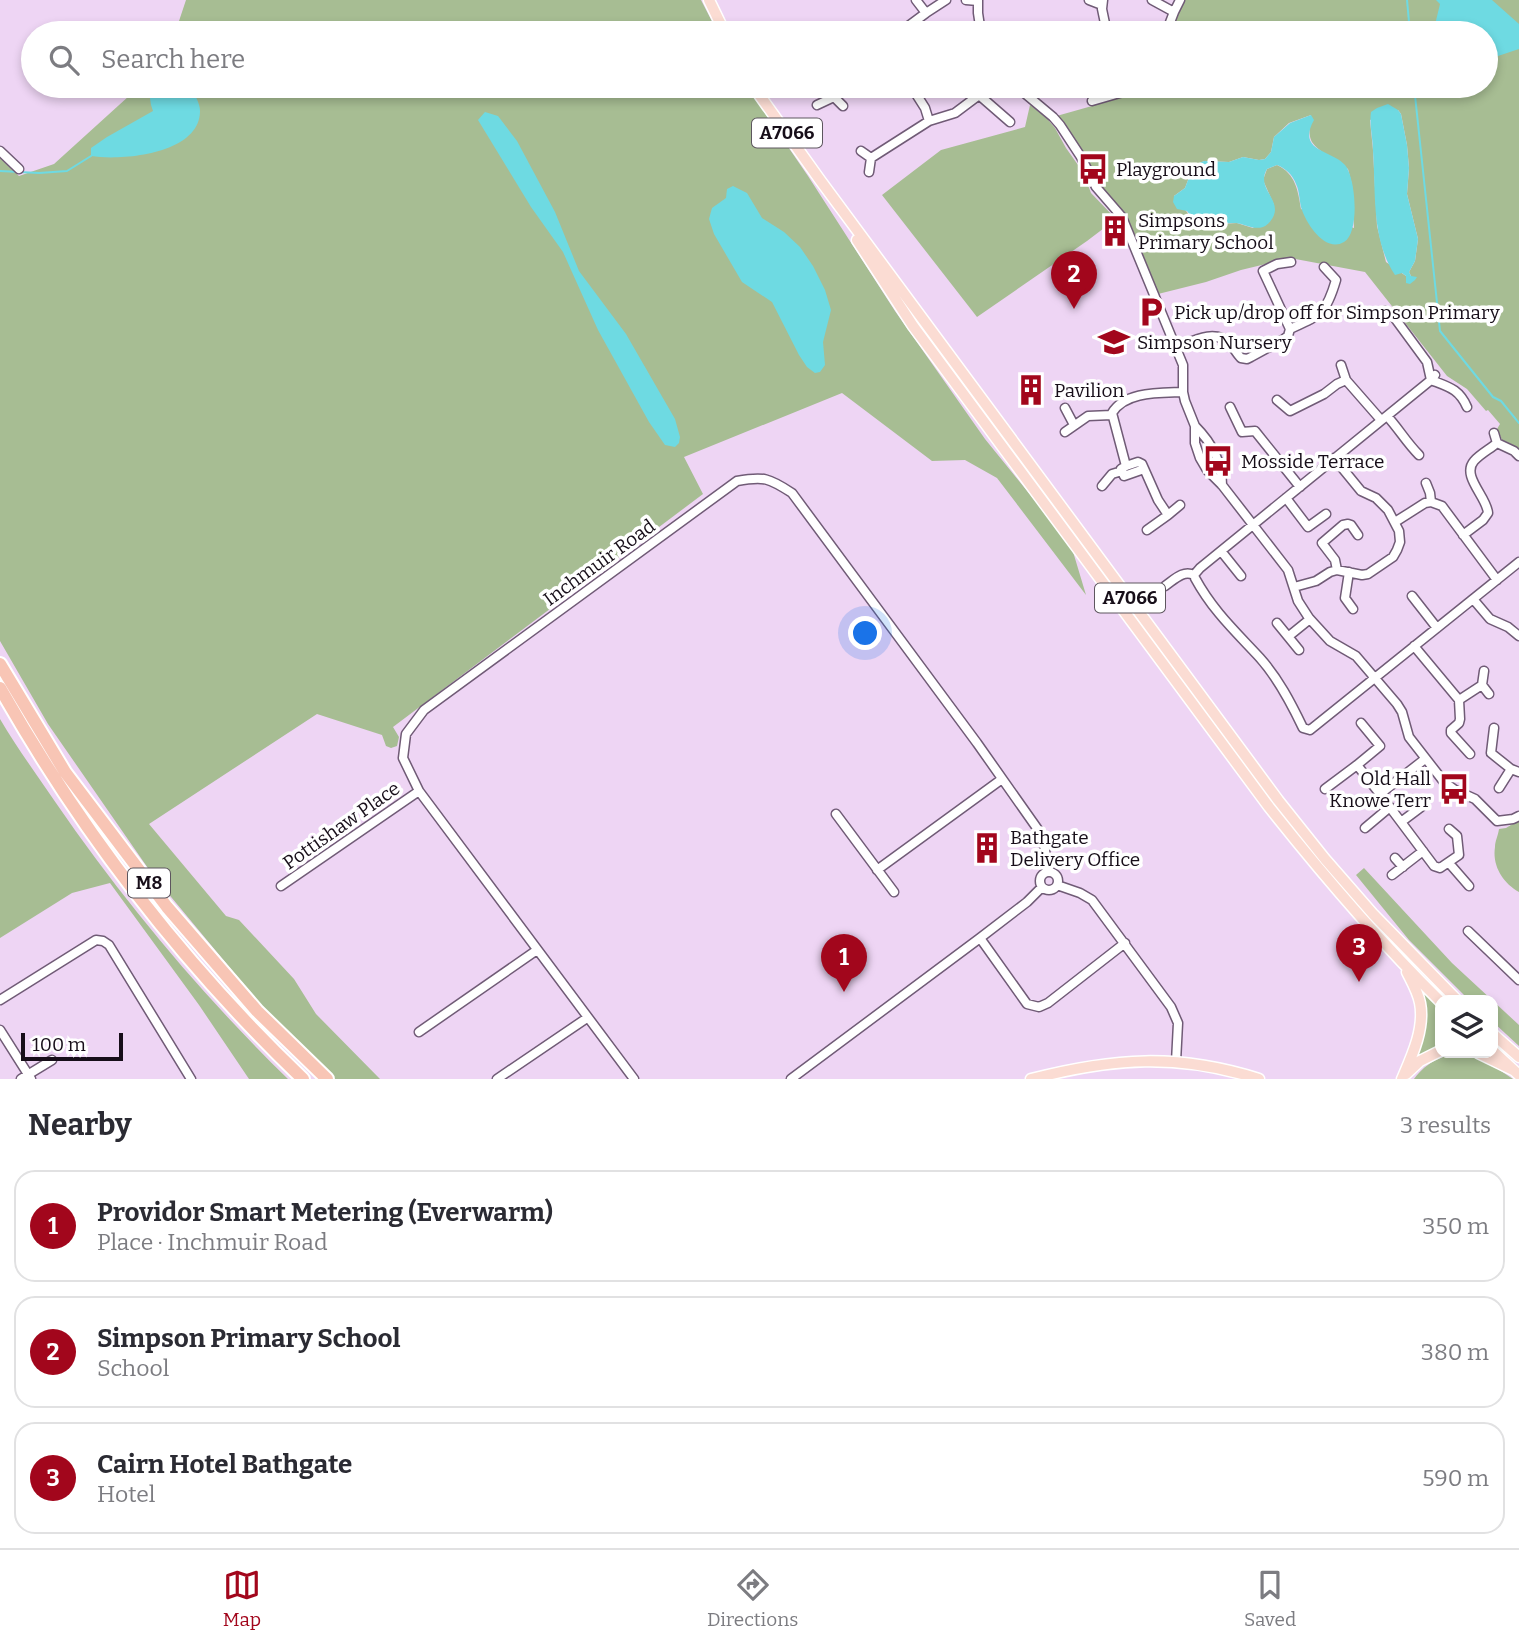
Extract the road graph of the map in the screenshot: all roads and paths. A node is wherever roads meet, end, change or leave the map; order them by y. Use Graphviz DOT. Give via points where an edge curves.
graph roads {
  1 [pos="709,0"];
  2 [pos="916,0"];
  3 [pos="946,0"];
  4 [pos="966,0"];
  5 [pos="978,0"];
  6 [pos="1089,0"];
  7 [pos="1152,0"];
  8 [pos="1180,0"];
  9 [pos="1102,2"];
  10 [pos="1174,12"];
  11 [pos="926,13"];
  12 [pos="719,21"];
  13 [pos="915,21"];
  14 [pos="979,21"];
  15 [pos="1105,21"];
  16 [pos="1170,21"];
  17 [pos="761,98"];
  18 [pos="832,98"];
  19 [pos="835,98"];
  20 [pos="919,98"];
  21 [pos="975,98"];
  22 [pos="982,98"];
  23 [pos="1031,98"];
  24 [pos="1100,98"];
  25 [pos="1092,101"];
  26 [pos="970,102"];
  27 [pos="817,105"];
  28 [pos="843,106"];
  29 [pos="976,110"];
  30 [pos="929,121"];
  31 [pos="1010,122"];
  32 [pos="0,151"];
  33 [pos="861,151"];
  34 [pos="871,158"];
  35 [pos="19,169"];
  36 [pos="869,172"];
  37 [pos="820,180"];
  38 [pos="1291,262"];
  39 [pos="1324,267"];
  40 [pos="1268,282"];
  41 [pos="1258,286"];
  42 [pos="1385,311"];
  43 [pos="1290,329"];
  44 [pos="1176,348"];
  45 [pos="1341,365"];
  46 [pos="1433,377"];
  47 [pos="1346,380"];
  48 [pos="1183,392"];
  49 [pos="1277,400"];
  50 [pos="1230,407"];
  51 [pos="1467,407"];
  52 [pos="1065,408"];
  53 [pos="1112,415"];
  54 [pos="1384,418"];
  55 [pos="1074,425"];
  56 [pos="1195,426"];
  57 [pos="1065,432"];
  58 [pos="1494,433"];
  59 [pos="1497,443"];
  60 [pos="1419,455"];
  61 [pos="1519,456"];
  62 [pos="1334,458"];
  63 [pos="1124,468"];
  64 [pos="1426,483"];
  65 [pos="1222,485"];
  66 [pos="1102,486"];
  67 [pos="1300,487"];
  68 [pos="1286,498"];
  69 [pos="1431,502"];
  70 [pos="1180,506"];
  71 [pos="1326,514"];
  72 [pos="1168,515"];
  73 [pos="1395,522"];
  74 [pos="1252,526"];
  75 [pos="1147,530"];
  76 [pos="1358,535"];
  77 [pos="1463,535"];
  78 [pos="1221,551"];
  79 [pos="1519,562"];
  80 [pos="1337,570"];
  81 [pos="1349,572"];
  82 [pos="1194,575"];
  83 [pos="1241,576"];
  84 [pos="1497,580"];
  85 [pos="1165,586"];
  86 [pos="1294,587"];
  87 [pos="1412,596"];
  88 [pos="1473,599"];
  89 [pos="1353,609"];
  90 [pos="1310,619"];
  91 [pos="1277,623"];
  92 [pos="1437,628"];
  93 [pos="1289,636"];
  94 [pos="1519,636"];
  95 [pos="1414,646"];
  96 [pos="1299,650"];
  97 [pos="0,664"];
  98 [pos="1484,671"];
  99 [pos="1375,677"];
  100 [pos="1482,685"];
  101 [pos="0,688"];
  102 [pos="1489,694"];
  103 [pos="1459,700"];
  104 [pos="1361,723"];
  105 [pos="1494,728"];
  106 [pos="1470,754"];
  107 [pos="1426,759"];
  108 [pos="1357,765"];
  109 [pos="1515,770"];
  110 [pos="1002,779"];
  111 [pos="1336,781"];
  112 [pos="1499,788"];
  113 [pos="1325,789"];
  114 [pos="1343,789"];
  115 [pos="419,791"];
  116 [pos="1380,794"];
  117 [pos="1390,807"];
  118 [pos="1420,807"];
  119 [pos="836,814"];
  120 [pos="1519,816"];
  121 [pos="1401,822"];
  122 [pos="1365,828"];
  123 [pos="1449,829"];
  124 [pos="1423,851"];
  125 [pos="1395,858"];
  126 [pos="1449,863"];
  127 [pos="1402,867"];
  128 [pos="877,870"];
  129 [pos="1047,872"];
  130 [pos="1392,875"];
  131 [pos="1057,885"];
  132 [pos="281,886"];
  133 [pos="1469,886"];
  134 [pos="1042,887"];
  135 [pos="894,892"];
  136 [pos="1468,931"];
  137 [pos="980,939"];
  138 [pos="1125,943"];
  139 [pos="537,950"];
  140 [pos="1404,965"];
  141 [pos="1519,980"];
  142 [pos="1452,995"];
  143 [pos="1435,996"];
  144 [pos="0,1000"];
  145 [pos="587,1018"];
  146 [pos="0,1030"];
  147 [pos="419,1032"];
  148 [pos="1498,1038"];
  149 [pos="1435,1053"];
  150 [pos="1498,1056"];
  151 [pos="1519,1057"];
  152 [pos="1488,1058"];
  153 [pos="52,1060"];
  154 [pos="1176,1062"];
  155 [pos="1516,1073"];
  156 [pos="1403,1077"];
  157 [pos="27,1078"];
  158 [pos="631,1078"];
  159 [pos="191,1079"];
  160 [pos="303,1079"];
  161 [pos="327,1079"];
  162 [pos="497,1079"];
  163 [pos="791,1079"];
  164 [pos="1031,1079"];
  165 [pos="1259,1079"];
  1 -- 12 [label="main road"];
  2 -- 11 [label="street"];
  3 -- 11 [label="street"];
  4 -- 5 [label="street"];
  5 -- 14 [label="street"];
  6 -- 9 [label="street"];
  7 -- 10 [label="street"];
  8 -- 10 [label="street"];
  9 -- 15 [label="street"];
  10 -- 16 [label="street"];
  11 -- 13 [label="street"];
  17 -- 37 [label="main road, A7066"];
  18 -- 27 [label="street"];
  19 -- 28 [label="street"];
  20 -- 30 [label="street"];
  21 -- 26 [label="street"];
  22 -- 31 [label="street"];
  23 -- 44 [label="street" via="1060,125 1096,187 1122,217"];
  24 -- 25 [label="street"];
  26 -- 29 [label="street"];
  26 -- 30 [label="street" via="956,113"];
  30 -- 34 [label="street"];
  32 -- 35 [label="street"];
  33 -- 34 [label="street"];
  34 -- 36 [label="street"];
  37 -- 140 [label="main road, A7066" via="913,326 1253,785"];
  37 -- 142 [label="main road, A7066" via="1278,800 1373,914"];
  38 -- 40 [label="street" via="1263,271"];
  39 -- 43 [label="street" via="1336,279 1323,310"];
  40 -- 41 [label="street"];
  40 -- 43 [label="street"];
  42 -- 46 [label="street" via="1427,362"];
  43 -- 44 [label="street" via="1287,337 1247,359 1218,337 1200,338"];
  44 -- 48 [label="street" via="1183,367"];
  45 -- 47 [label="street"];
  46 -- 51 [label="street" via="1453,388"];
  46 -- 54 [label="street"];
  47 -- 49 [label="street" via="1290,411"];
  47 -- 54 [label="street"];
  48 -- 53 [label="street" via="1147,394 1117,406"];
  48 -- 56 [label="street"];
  50 -- 67 [label="street" via="1242,432 1255,430"];
  52 -- 55 [label="street"];
  53 -- 55 [label="street" via="1088,416"];
  53 -- 63 [label="street"];
  54 -- 60 [label="street"];
  54 -- 62 [label="street"];
  55 -- 57 [label="street"];
  56 -- 65 [label="street" via="1212,447"];
  56 -- 65 [label="street" via="1200,458"];
  58 -- 59 [label="street"];
  59 -- 61 [label="street"];
  59 -- 77 [label="street" via="1471,467 1472,480 1488,513"];
  62 -- 67 [label="street"];
  62 -- 73 [label="street" via="1361,491 1382,503"];
  63 -- 66 [label="street" via="1109,473"];
  63 -- 72 [label="street" via="1140,462"];
  64 -- 69 [label="street"];
  65 -- 74 [label="street"];
  67 -- 68 [label="street"];
  68 -- 71 [label="street" via="1308,527"];
  68 -- 74 [label="street"];
  69 -- 73 [label="street"];
  69 -- 77 [label="street" via="1447,511"];
  70 -- 72 [label="street"];
  72 -- 75 [label="street"];
  73 -- 81 [label="street" via="1400,542 1393,557 1368,574"];
  74 -- 78 [label="street"];
  74 -- 86 [label="street" via="1290,573"];
  76 -- 80 [label="street" via="1348,524 1322,542"];
  77 -- 84 [label="street"];
  78 -- 82 [label="street"];
  78 -- 83 [label="street"];
  79 -- 84 [label="street"];
  80 -- 81 [label="street"];
  80 -- 86 [label="street"];
  81 -- 89 [label="street" via="1345,598"];
  82 -- 85 [label="street" via="1184,573"];
  82 -- 99 [label="street" via="1210,604 1269,670 1303,727 1314,728"];
  84 -- 88 [label="street"];
  86 -- 90 [label="street"];
  87 -- 92 [label="street"];
  88 -- 92 [label="street"];
  88 -- 94 [label="street" via="1490,619"];
  90 -- 93 [label="street"];
  90 -- 99 [label="street"];
  91 -- 93 [label="street"];
  92 -- 95 [label="street"];
  93 -- 96 [label="street"];
  95 -- 99 [label="street"];
  95 -- 103 [label="street"];
  97 -- 161 [label="highway, M8" via="65,772 167,907 257,1011"];
  98 -- 100 [label="street"];
  99 -- 107 [label="street" via="1402,712 1409,737"];
  100 -- 102 [label="street"];
  100 -- 103 [label="street"];
  101 -- 160 [label="highway, M8" via="110,858 184,953"];
  103 -- 106 [label="street" via="1460,719 1451,733"];
  104 -- 108 [label="street" via="1380,746"];
  105 -- 109 [label="street" via="1491,753"];
  107 -- 116 [label="street"];
  107 -- 120 [label="street" via="1449,786 1475,799 1497,821"];
  108 -- 111 [label="street"];
  108 -- 116 [label="street"];
  109 -- 112 [label="street"];
  110 -- 115 [label="street, Inchmuir Road" via="792,493 769,479 755,478 737,481 718,494 425,710 406,734 403,758"];
  110 -- 128 [label="street"];
  110 -- 129 [label="street, Inchmuir Road" via="1039,831"];
  111 -- 113 [label="street"];
  111 -- 114 [label="street"];
  115 -- 132 [label="street, Pottishaw Place"];
  115 -- 139 [label="street, Inchmuir Road"];
  116 -- 117 [label="street"];
  117 -- 121 [label="street"];
  117 -- 122 [label="street"];
  118 -- 121 [label="street"];
  119 -- 128 [label="street"];
  121 -- 124 [label="street"];
  123 -- 126 [label="street" via="1457,836 1459,855"];
  124 -- 126 [label="street" via="1434,866"];
  124 -- 127 [label="street"];
  125 -- 127 [label="street"];
  126 -- 133 [label="street"];
  127 -- 130 [label="street"];
  128 -- 135 [label="street"];
  129 -- 131 [label="street, Inchmuir Road" via="1057,877"];
  129 -- 134 [label="street, Inchmuir Road" via="1040,880"];
  131 -- 134 [label="street" via="1051,890"];
  131 -- 138 [label="street, Inchmuir Road" via="1092,900"];
  134 -- 137 [label="street, Inchmuir Road"];
  136 -- 141 [label="street"];
  137 -- 138 [label="street" via="1027,1004 1039,1007"];
  137 -- 163 [label="street, Inchmuir Road"];
  138 -- 154 [label="street, Inchmuir Road" via="1175,1015"];
  139 -- 145 [label="street, Inchmuir Road"];
  139 -- 147 [label="street"];
  140 -- 143 [label="main road, A7066"];
  140 -- 156 [label="main road, A7066" via="1421,1004 1421,1023"];
  144 -- 159 [label="street" via="96,940 103,941"];
  145 -- 158 [label="street, Inchmuir Road"];
  145 -- 162 [label="street"];
  146 -- 157 [label="street"];
  148 -- 151 [label="main road"];
  149 -- 156 [label="main road, A7066" via="1420,1060"];
  150 -- 155 [label="main road"];
  152 -- 155 [label="main road"];
  153 -- 157 [label="street"];
  154 -- 164 [label="main road" via="1104,1063"];
  154 -- 165 [label="main road"];
}
